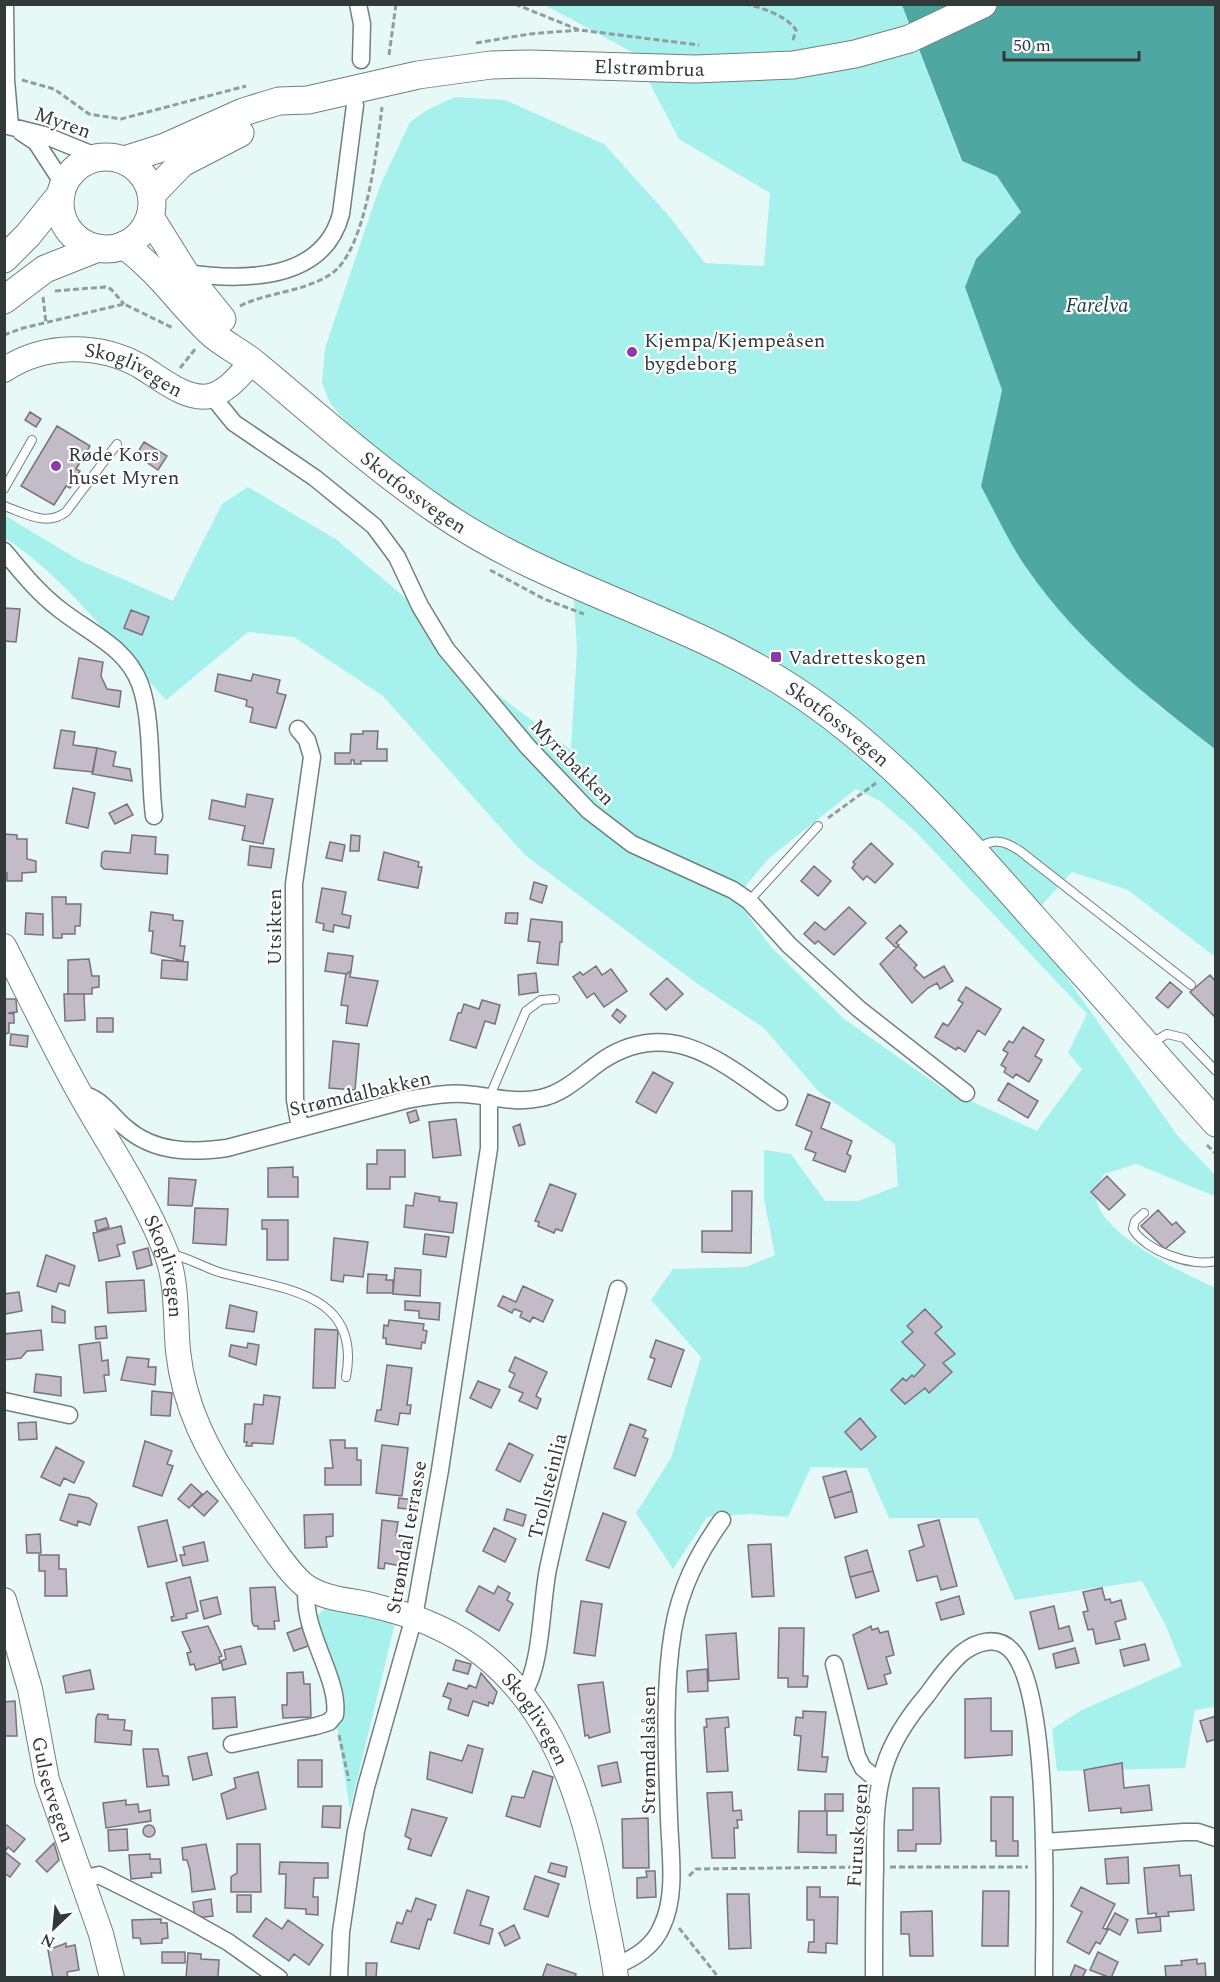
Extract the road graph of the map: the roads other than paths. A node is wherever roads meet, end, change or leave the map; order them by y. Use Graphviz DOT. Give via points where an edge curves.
graph roads {
  1 [pos="5,4"];
  2 [pos="358,4"];
  3 [pos="983,4"];
  4 [pos="360,60"];
  5 [pos="308,100"];
  6 [pos="356,105"];
  7 [pos="9,126"];
  8 [pos="111,159"];
  9 [pos="62,190"];
  10 [pos="151,205"];
  11 [pos="111,247"];
  12 [pos="4,259"];
  13 [pos="186,273"];
  14 [pos="4,300"];
  15 [pos="252,362"];
  16 [pos="4,370"];
  17 [pos="212,396"];
  18 [pos="32,440"];
  19 [pos="117,444"];
  20 [pos="4,489"];
  21 [pos="4,506"];
  22 [pos="4,551"];
  23 [pos="298,729"];
  24 [pos="154,816"];
  25 [pos="818,826"];
  26 [pos="975,852"];
  27 [pos="749,901"];
  28 [pos="4,946"];
  29 [pos="1191,985"];
  30 [pos="555,999"];
  31 [pos="1147,1046"];
  32 [pos="1215,1071"];
  33 [pos="966,1093"];
  34 [pos="81,1095"];
  35 [pos="489,1099"];
  36 [pos="779,1102"];
  37 [pos="300,1128"];
  38 [pos="1208,1129"];
  39 [pos="1144,1213"];
  40 [pos="167,1253"];
  41 [pos="1215,1261"];
  42 [pos="618,1289"];
  43 [pos="346,1377"];
  44 [pos="4,1401"];
  45 [pos="69,1415"];
  46 [pos="722,1520"];
  47 [pos="307,1587"];
  48 [pos="4,1600"];
  49 [pos="414,1617"];
  50 [pos="834,1664"];
  51 [pos="523,1693"];
  52 [pos="232,1744"];
  53 [pos="880,1782"];
  54 [pos="1215,1838"];
  55 [pos="1045,1842"];
  56 [pos="81,1879"];
  57 [pos="615,1972"];
  58 [pos="112,1977"];
  59 [pos="279,1977"];
  60 [pos="339,1977"];
  61 [pos="874,1977"];
  62 [pos="1044,1977"];
  1 -- 7 [label="street"];
  2 -- 4 [label="street" via="362,24"];
  3 -- 5 [label="main road, Elstrømbrua" via="909,39 855,54 793,54 695,69 491,65 418,75"];
  5 -- 8 [label="main road, Elstrømbrua" via="279,101 243,112 165,147"];
  5 -- 10 [label="main road, Elstrømbrua" via="182,164"];
  6 -- 13 [label="street" via="341,214 325,249 303,263 255,276 224,278"];
  7 -- 8 [label="street, Myren"];
  7 -- 9 [label="street, Myren" via="36,142"];
  8 -- 9 [label="main road" via="77,167"];
  8 -- 10 [label="main road" via="142,174"];
  9 -- 11 [label="main road" via="60,206 68,229 76,238"];
  9 -- 12 [label="main road"];
  10 -- 11 [label="main road" via="140,234"];
  10 -- 13 [label="main road, Skotfossvegen"];
  11 -- 14 [label="main road" via="45,270"];
  11 -- 15 [label="main road, Skotfossvegen" via="155,270 210,332"];
  13 -- 15 [label="main road, Skotfossvegen"];
  15 -- 17 [label="street, Skoglivegen" via="224,390"];
  15 -- 26 [label="main road, Skotfossvegen" via="384,471 472,534 553,576 700,638 782,681 820,707 891,767"];
  16 -- 17 [label="street, Skoglivegen" via="39,355 86,350 118,357 187,394"];
  17 -- 27 [label="street, Myrabakken" via="234,423 315,478 380,533 397,557 446,650 520,739 589,811 632,844"];
  18 -- 20 [label="lane"];
  19 -- 21 [label="lane" via="66,512 58,517 48,520"];
  22 -- 24 [label="street" via="57,608 109,643 134,672 145,708"];
  23 -- 37 [label="street, Utsikten" via="307,740 312,757 294,884 295,1100"];
  25 -- 27 [label="lane"];
  26 -- 29 [label="lane" via="998,841 1020,851"];
  26 -- 31 [label="main road, Skotfossvegen"];
  27 -- 33 [label="street, Myrabakken" via="789,945 851,1002"];
  28 -- 34 [label="street, Skoglivegen"];
  30 -- 35 [label="lane" via="541,999 526,1011"];
  31 -- 32 [label="lane" via="1167,1034 1184,1038"];
  31 -- 38 [label="main road, Skotfossvegen"];
  34 -- 37 [label="street, Strømdalbakken" via="98,1102 127,1130 174,1150 227,1148"];
  34 -- 40 [label="street, Skoglivegen"];
  35 -- 36 [label="street, Strømdalbakken" via="543,1098 627,1046 656,1041 705,1053"];
  35 -- 37 [label="street, Strømdalbakken" via="466,1094 434,1096"];
  35 -- 49 [label="street, Strømdal terrasse" via="485,1181"];
  39 -- 41 [label="lane" via="1132,1229 1141,1240 1184,1261"];
  40 -- 43 [label="lane" via="322,1303 336,1316 350,1347"];
  40 -- 47 [label="street, Skoglivegen" via="181,1375 195,1421 237,1495"];
  42 -- 51 [label="street, Trollsteinlia" via="549,1562 532,1677"];
  44 -- 45 [label="street"];
  46 -- 57 [label="street, Strømdalsåsen" via="692,1567 673,1632 667,1715 670,1875 665,1919 649,1945"];
  47 -- 49 [label="street, Skoglivegen"];
  47 -- 52 [label="street" via="306,1608 334,1698 335,1715 329,1722 316,1726"];
  48 -- 56 [label="street, Gulsetvegen" via="30,1689 47,1780"];
  49 -- 51 [label="street, Skoglivegen" via="480,1652"];
  49 -- 60 [label="street, Strømdal terrasse" via="361,1809 341,1932"];
  50 -- 53 [label="street" via="857,1756 863,1768"];
  51 -- 57 [label="street, Skoglivegen" via="547,1728 575,1790 594,1855"];
  53 -- 55 [label="street, Furuskogen" via="901,1731 942,1675 971,1646 999,1643 1010,1649 1017,1660 1031,1705 1040,1761"];
  53 -- 61 [label="street, Furuskogen" via="875,1834"];
  54 -- 55 [label="street" via="1184,1832"];
  55 -- 62 [label="street"];
  56 -- 58 [label="street, Gulsetvegen"];
  56 -- 59 [label="street" via="99,1875 240,1949"];
}
